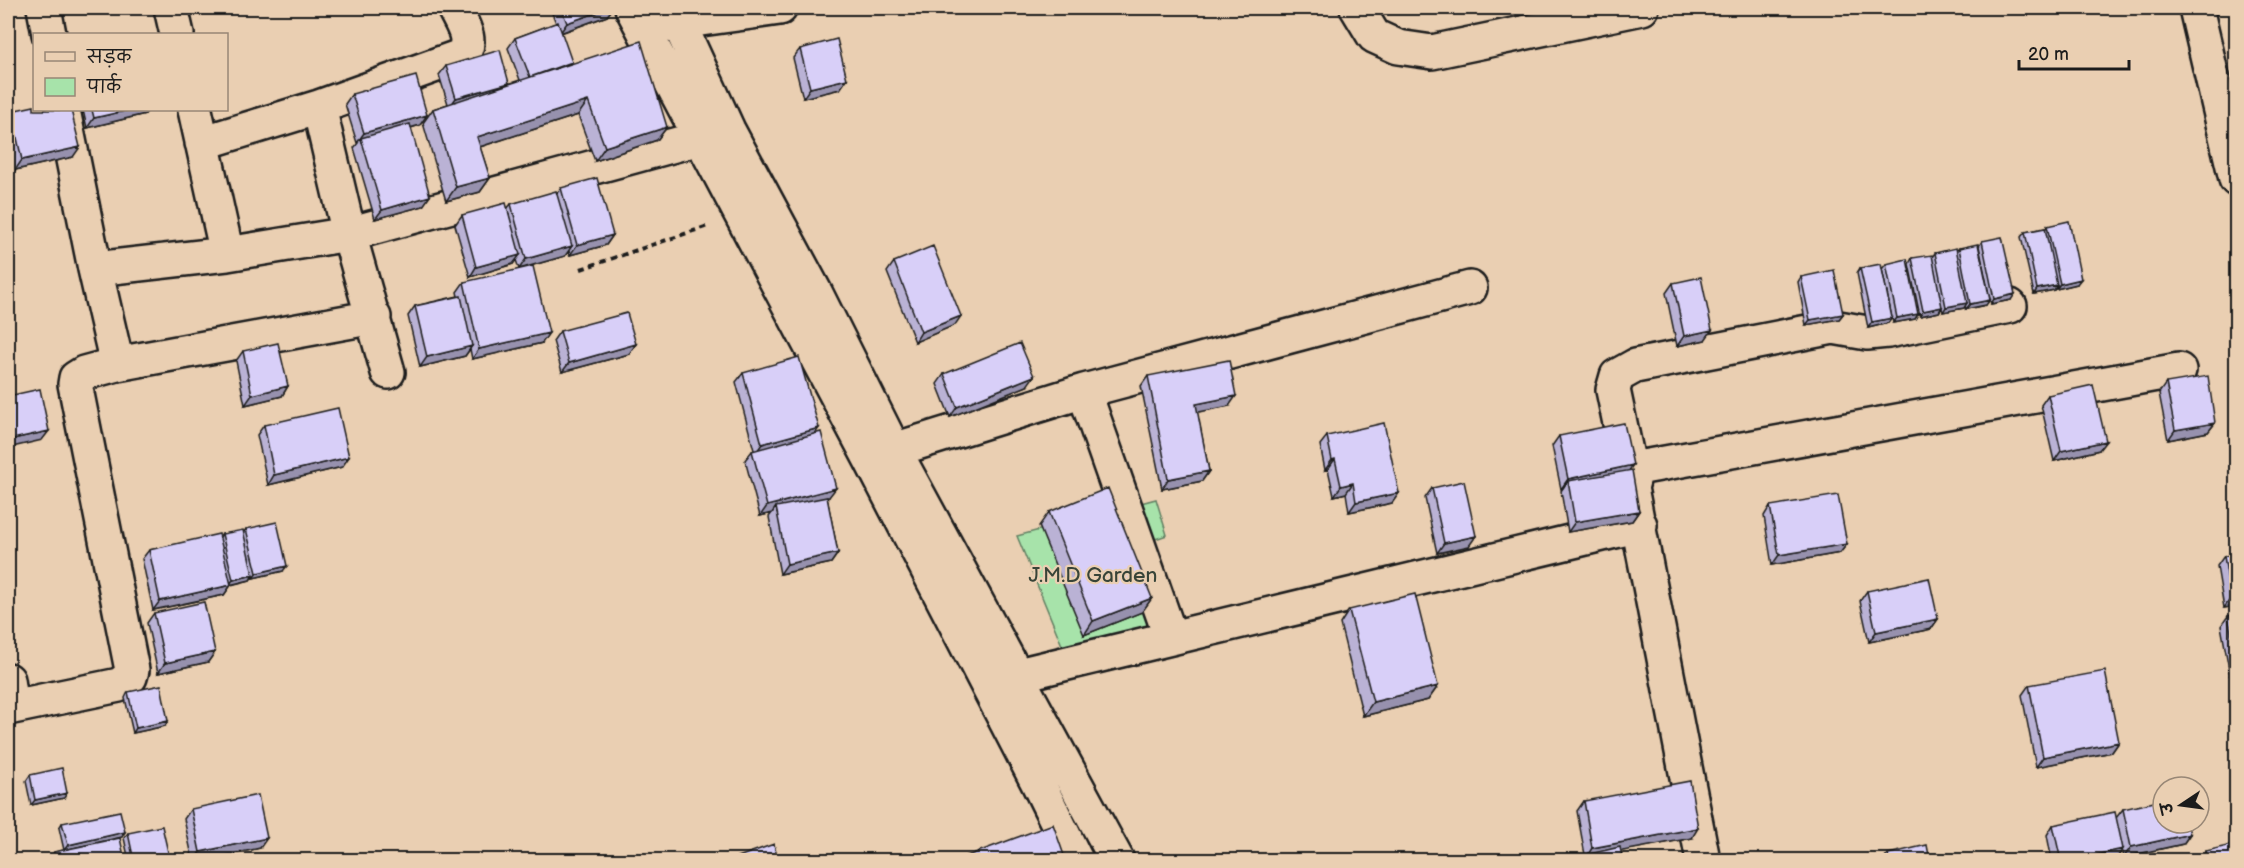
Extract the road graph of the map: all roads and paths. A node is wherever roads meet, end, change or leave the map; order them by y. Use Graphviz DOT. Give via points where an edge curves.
graph roads {
  1 [pos="44,8"];
  2 [pos="171,8"];
  3 [pos="454,8"];
  4 [pos="780,8"];
  5 [pos="1357,8"];
  6 [pos="1642,8"];
  7 [pos="2196,8"];
  8 [pos="676,15"];
  9 [pos="639,20"];
  10 [pos="49,33"];
  11 [pos="177,33"];
  12 [pos="319,107"];
  13 [pos="63,111"];
  14 [pos="195,111"];
  15 [pos="700,138"];
  16 [pos="202,143"];
  17 [pos="2236,179"];
  18 [pos="740,215"];
  19 [pos="349,234"];
  20 [pos="227,254"];
  21 [pos="95,269"];
  22 [pos="581,269"];
  23 [pos="1470,288"];
  24 [pos="2010,306"];
  25 [pos="374,317"];
  26 [pos="117,364"];
  27 [pos="2178,370"];
  28 [pos="388,372"];
  29 [pos="1084,391"];
  30 [pos="883,455"];
  31 [pos="1632,480"];
  32 [pos="1640,525"];
  33 [pos="1170,638"];
  34 [pos="1018,675"];
  35 [pos="986,683"];
  36 [pos="9,698"];
  37 [pos="1076,861"];
  38 [pos="1117,861"];
  39 [pos="1703,861"];
  1 -- 10 [label="street"];
  2 -- 11 [label="street"];
  3 -- 12 [label="street" via="467,37 468,46 460,56"];
  4 -- 8 [label="street"];
  5 -- 6 [label="street" via="1374,36 1398,47 1432,52"];
  7 -- 17 [label="street"];
  8 -- 9 [label="street"];
  8 -- 30 [label="street" via="728,130 815,292"];
  9 -- 15 [label="street"];
  12 -- 16 [label="street"];
  12 -- 19 [label="street"];
  13 -- 21 [label="street"];
  14 -- 16 [label="street"];
  15 -- 18 [label="street"];
  15 -- 19 [label="street"];
  16 -- 20 [label="street"];
  18 -- 22 [label="path"];
  18 -- 30 [label="street"];
  19 -- 20 [label="street"];
  19 -- 25 [label="street"];
  20 -- 21 [label="street"];
  21 -- 26 [label="street"];
  23 -- 29 [label="street"];
  24 -- 31 [label="street" via="1888,331 1867,333 1833,327 1635,366 1617,376 1613,390"];
  25 -- 26 [label="street"];
  25 -- 28 [label="street"];
  26 -- 36 [label="street" via="79,375 75,384 131,663 130,677 119,685"];
  27 -- 31 [label="street" via="1643,467"];
  29 -- 30 [label="street"];
  29 -- 33 [label="street"];
  30 -- 34 [label="street"];
  30 -- 35 [label="street"];
  31 -- 32 [label="street"];
  32 -- 33 [label="street"];
  32 -- 39 [label="street"];
  33 -- 34 [label="street"];
  34 -- 35 [label="street"];
  34 -- 38 [label="street"];
  35 -- 37 [label="street"];
}
